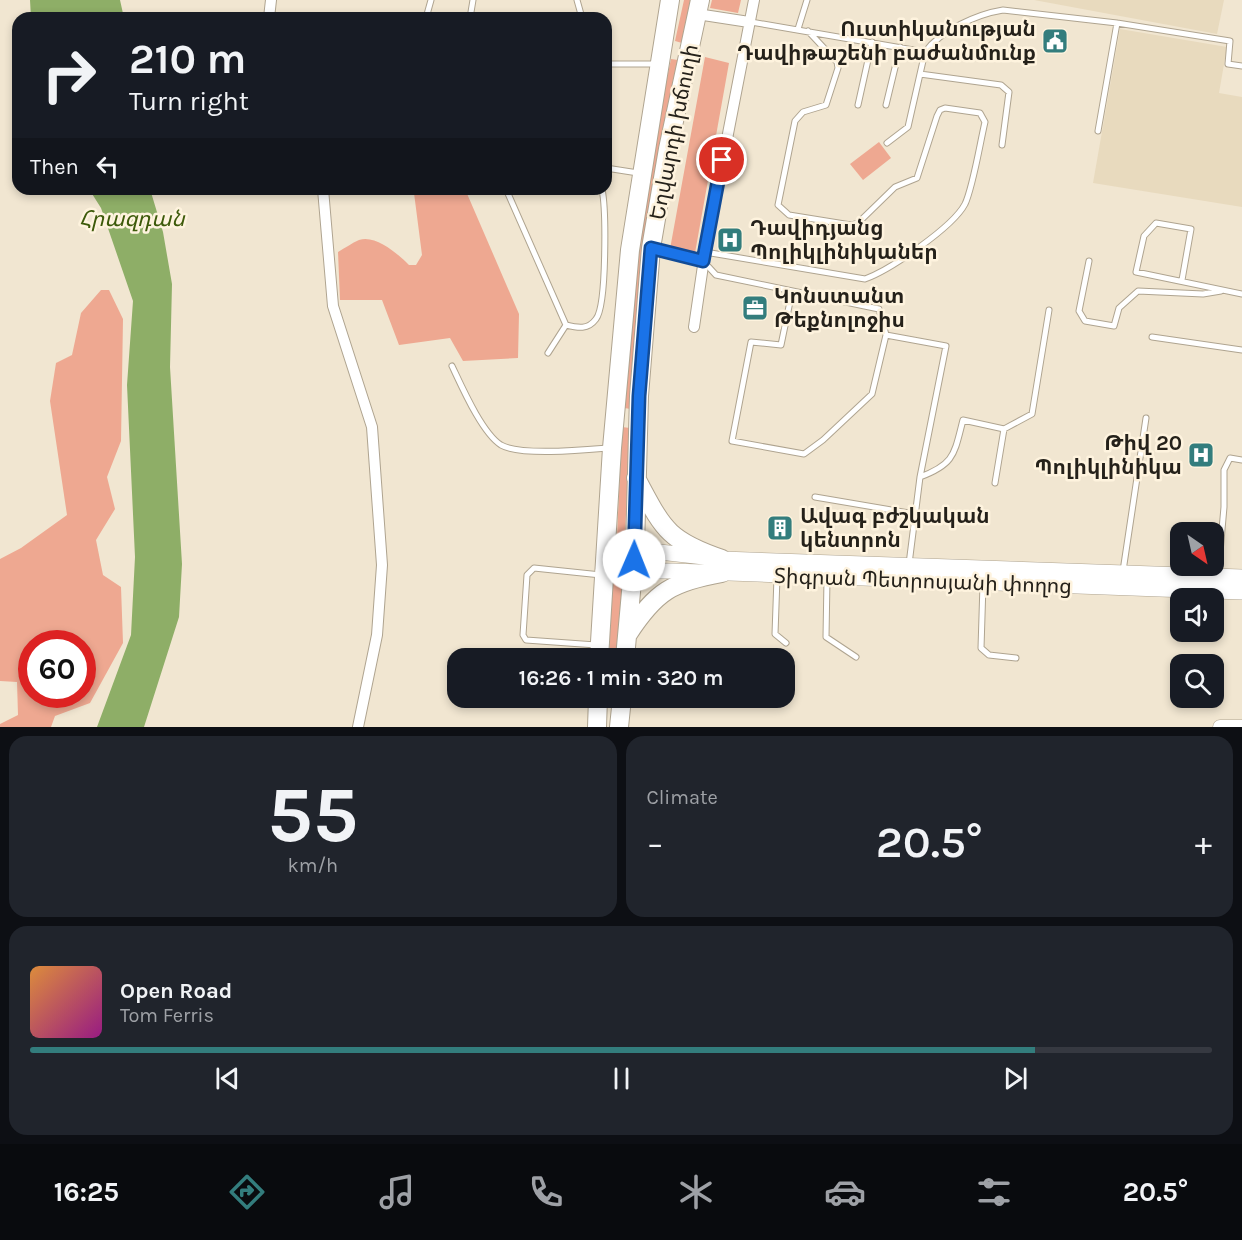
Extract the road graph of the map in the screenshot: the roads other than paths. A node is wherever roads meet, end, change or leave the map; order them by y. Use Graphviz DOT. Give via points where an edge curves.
graph roads {
  1 [pos="670,0"];
  2 [pos="754,0"];
  3 [pos="807,0"];
  4 [pos="699,7"];
  5 [pos="749,22"];
  6 [pos="1117,23"];
  7 [pos="798,28"];
  8 [pos="808,31"];
  9 [pos="872,42"];
  10 [pos="663,45"];
  11 [pos="900,47"];
  12 [pos="689,51"];
  13 [pos="925,52"];
  14 [pos="612,64"];
  15 [pos="659,64"];
  16 [pos="1242,66"];
  17 [pos="920,74"];
  18 [pos="858,105"];
  19 [pos="886,105"];
  20 [pos="1098,131"];
  21 [pos="887,143"];
  22 [pos="1002,145"];
  23 [pos="612,169"];
  24 [pos="640,173"];
  25 [pos="324,195"];
  26 [pos="509,195"];
  27 [pos="603,195"];
  28 [pos="651,248"];
  29 [pos="704,257"];
  30 [pos="1089,261"];
  31 [pos="1182,280"];
  32 [pos="1223,291"];
  33 [pos="792,292"];
  34 [pos="1242,294"];
  35 [pos="1049,310"];
  36 [pos="566,325"];
  37 [pos="694,327"];
  38 [pos="886,335"];
  39 [pos="1152,337"];
  40 [pos="1242,350"];
  41 [pos="548,352"];
  42 [pos="452,366"];
  43 [pos="1146,418"];
  44 [pos="614,419"];
  45 [pos="638,421"];
  46 [pos="1004,429"];
  47 [pos="612,448"];
  48 [pos="1242,460"];
  49 [pos="635,477"];
  50 [pos="920,477"];
  51 [pos="995,483"];
  52 [pos="815,497"];
  53 [pos="915,514"];
  54 [pos="1223,522"];
  55 [pos="606,546"];
  56 [pos="635,548"];
  57 [pos="722,566"];
  58 [pos="908,572"];
  59 [pos="1122,572"];
  60 [pos="603,573"];
  61 [pos="633,573"];
  62 [pos="1170,574"];
  63 [pos="777,575"];
  64 [pos="1218,576"];
  65 [pos="827,577"];
  66 [pos="1242,577"];
  67 [pos="983,583"];
  68 [pos="1242,592"];
  69 [pos="627,636"];
  70 [pos="786,643"];
  71 [pos="574,648"];
  72 [pos="599,648"];
  73 [pos="626,648"];
  74 [pos="856,657"];
  75 [pos="1016,658"];
  76 [pos="598,708"];
  77 [pos="621,708"];
  78 [pos="358,727"];
  79 [pos="597,727"];
  80 [pos="619,727"];
  81 [pos="1220,727"];
  82 [pos="1242,727"];
  1 -- 10 [label="main road, Եղվարդի խճուղի"];
  2 -- 5 [label="street"];
  3 -- 7 [label="lane"];
  4 -- 5 [label="street"];
  4 -- 12 [label="main road, Եղվարդի խճուղի"];
  5 -- 7 [label="lane"];
  5 -- 29 [label="street"];
  6 -- 13 [label="lane" via="1003,10 986,13 950,32 932,42"];
  6 -- 16 [label="lane" via="1230,41 1228,64"];
  6 -- 20 [label="lane"];
  7 -- 8 [label="lane"];
  8 -- 9 [label="lane"];
  8 -- 29 [label="lane" via="837,62 838,68 826,105 803,112 795,121 778,204 783,211 841,224 858,223 895,187 917,178 937,116 945,108 980,113 985,122 964,204 917,248 884,272 865,279"];
  9 -- 11 [label="lane"];
  9 -- 18 [label="lane"];
  10 -- 12 [label="main road"];
  10 -- 15 [label="main road, Եղվարդի խճուղի"];
  11 -- 13 [label="lane"];
  11 -- 19 [label="lane"];
  12 -- 28 [label="main road, Եղվարդի խճուղի"];
  13 -- 17 [label="lane"];
  14 -- 15 [label="lane"];
  15 -- 24 [label="main road, Եղվարդի խճուղի"];
  17 -- 21 [label="lane" via="908,126"];
  17 -- 22 [label="lane" via="1001,86 1009,92"];
  23 -- 24 [label="lane"];
  24 -- 44 [label="main road, Եղվարդի խճուղի"];
  25 -- 78 [label="street" via="333,306 372,427 381,554 377,635"];
  26 -- 36 [label="lane"];
  27 -- 36 [label="lane" via="606,210 601,310 591,325"];
  28 -- 29 [label="lane"];
  28 -- 45 [label="main road, Եղվարդի խճուղի"];
  29 -- 33 [label="lane" via="716,275"];
  29 -- 37 [label="street"];
  30 -- 32 [label="lane" via="1079,310 1085,321 1114,326 1119,308 1138,291"];
  31 -- 31 [label="lane" via="1136,272 1144,236 1156,223 1191,229"];
  31 -- 32 [label="lane"];
  32 -- 34 [label="lane"];
  33 -- 38 [label="lane" via="879,309"];
  33 -- 38 [label="lane" via="781,345 752,342 732,441 804,454 872,394"];
  35 -- 46 [label="lane" via="1032,414"];
  36 -- 41 [label="lane"];
  38 -- 50 [label="lane" via="946,346"];
  39 -- 40 [label="lane"];
  42 -- 47 [label="lane" via="473,407 500,444 513,449 568,451"];
  43 -- 59 [label="lane"];
  44 -- 45 [label="main road"];
  44 -- 47 [label="main road, Եղվարդի խճուղի"];
  45 -- 49 [label="main road, Եղվարդի խճուղի"];
  46 -- 50 [label="lane" via="963,420 952,459 939,470"];
  46 -- 51 [label="lane"];
  47 -- 55 [label="main road, Եղվարդի խճուղի"];
  48 -- 54 [label="lane" via="1230,458 1224,470"];
  49 -- 56 [label="main road, Եղվարդի խճուղի"];
  49 -- 57 [label="main road" via="669,533"];
  50 -- 53 [label="lane"];
  52 -- 53 [label="lane"];
  53 -- 58 [label="lane"];
  55 -- 56 [label="main road, Տիգրան Պետրոսյանի փողոց"];
  55 -- 60 [label="main road, Եղվարդի խճուղի"];
  56 -- 57 [label="main road, Տիգրան Պետրոսյանի փողոց"];
  56 -- 61 [label="main road, Եղվարդի խճուղի"];
  57 -- 58 [label="main road, Տիգրան Պետրոսյանի փողոց"];
  57 -- 61 [label="main road, Տիգրան Պետրոսյանի փողոց"];
  57 -- 63 [label="main road, Տիգրան Պետրոսյանի փողոց"];
  57 -- 69 [label="main road" via="676,585 646,606"];
  58 -- 59 [label="main road, Տիգրան Պետրոսյանի փողոց"];
  58 -- 65 [label="main road, Տիգրան Պետրոսյանի փողոց"];
  58 -- 67 [label="main road, Տիգրան Պետրոսյանի փողոց"];
  59 -- 62 [label="main road, Տիգրան Պետրոսյանի փողոց"];
  60 -- 61 [label="main road, Տիգրան Պետրոսյանի փողոց"];
  60 -- 71 [label="lane" via="534,568 527,575 523,635 530,641"];
  60 -- 72 [label="main road, Եղվարդի խճուղի"];
  61 -- 69 [label="main road, Եղվարդի խճուղի"];
  63 -- 65 [label="main road, Տիգրան Պետրոսյանի փողոց"];
  63 -- 70 [label="lane" via="775,634"];
  64 -- 66 [label="main road, Տիգրան Պետրոսյանի փողոց"];
  65 -- 74 [label="lane" via="826,637"];
  67 -- 68 [label="main road, Տիգրան Պետրոսյանի փողոց"];
  67 -- 75 [label="lane" via="981,648 989,655"];
  69 -- 73 [label="main road, Եղվարդի խճուղի"];
  76 -- 79 [label="main road"];
  77 -- 80 [label="main road"];
  81 -- 82 [label="street"];
}
